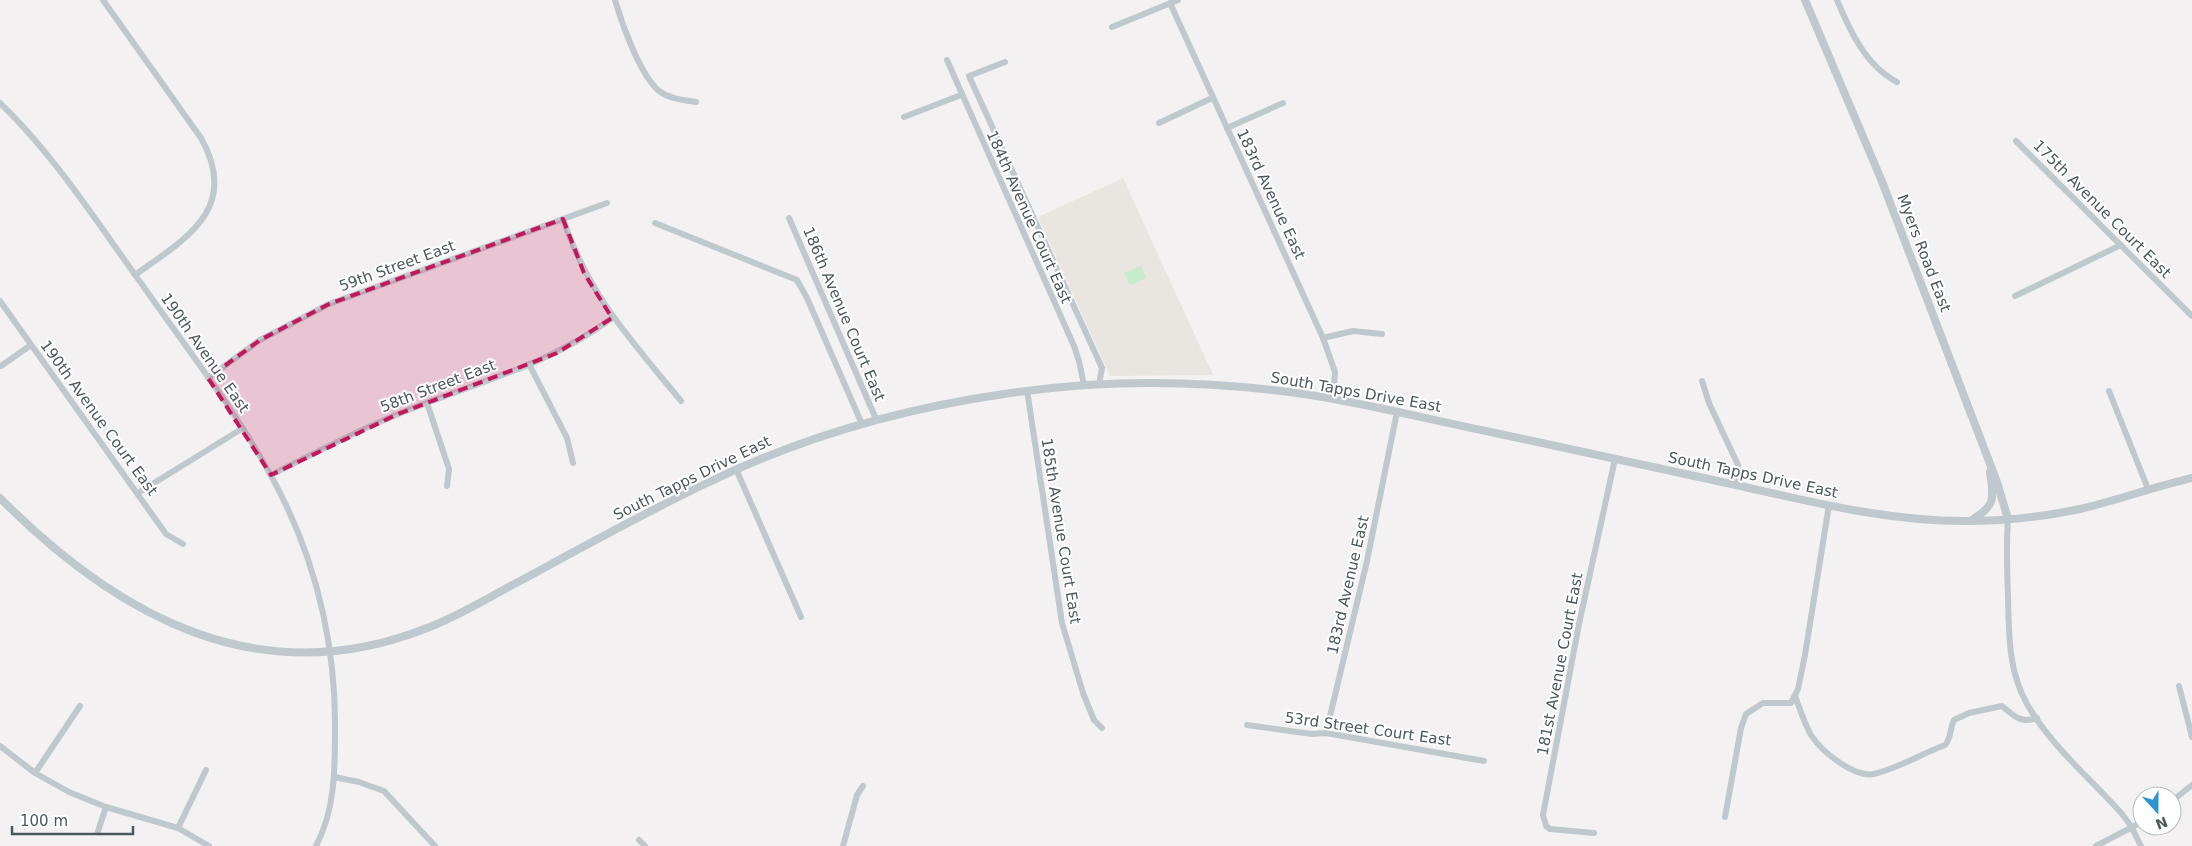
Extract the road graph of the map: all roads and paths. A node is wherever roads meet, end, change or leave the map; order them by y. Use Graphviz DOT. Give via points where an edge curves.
graph roads {
  1 [pos="103,0"];
  2 [pos="615,0"];
  3 [pos="1178,0"];
  4 [pos="1805,0"];
  5 [pos="1837,0"];
  6 [pos="1170,3"];
  7 [pos="1112,27"];
  8 [pos="947,60"];
  9 [pos="1005,62"];
  10 [pos="1897,82"];
  11 [pos="961,95"];
  12 [pos="1212,98"];
  13 [pos="0,102"];
  14 [pos="696,102"];
  15 [pos="1283,103"];
  16 [pos="904,117"];
  17 [pos="1159,123"];
  18 [pos="1227,128"];
  19 [pos="2016,141"];
  20 [pos="607,203"];
  21 [pos="789,218"];
  22 [pos="563,219"];
  23 [pos="655,223"];
  24 [pos="2121,245"];
  25 [pos="135,275"];
  26 [pos="2015,296"];
  27 [pos="0,301"];
  28 [pos="2192,316"];
  29 [pos="612,318"];
  30 [pos="1382,334"];
  31 [pos="1323,338"];
  32 [pos="31,345"];
  33 [pos="529,364"];
  34 [pos="1,366"];
  35 [pos="208,378"];
  36 [pos="1702,381"];
  37 [pos="1099,384"];
  38 [pos="1084,385"];
  39 [pos="1027,390"];
  40 [pos="2109,391"];
  41 [pos="1333,399"];
  42 [pos="681,401"];
  43 [pos="427,402"];
  44 [pos="1397,412"];
  45 [pos="876,420"];
  46 [pos="862,424"];
  47 [pos="243,428"];
  48 [pos="1615,459"];
  49 [pos="1989,460"];
  50 [pos="572,463"];
  51 [pos="736,469"];
  52 [pos="271,474"];
  53 [pos="2192,478"];
  54 [pos="1737,485"];
  55 [pos="447,486"];
  56 [pos="2148,489"];
  57 [pos="138,493"];
  58 [pos="0,498"];
  59 [pos="1829,505"];
  60 [pos="2008,519"];
  61 [pos="1970,521"];
  62 [pos="183,544"];
  63 [pos="801,617"];
  64 [pos="330,651"];
  65 [pos="2179,686"];
  66 [pos="1795,696"];
  67 [pos="80,706"];
  68 [pos="2037,718"];
  69 [pos="1247,725"];
  70 [pos="1102,728"];
  71 [pos="1326,733"];
  72 [pos="2192,737"];
  73 [pos="0,746"];
  74 [pos="1484,761"];
  75 [pos="206,770"];
  76 [pos="35,773"];
  77 [pos="334,777"];
  78 [pos="2192,785"];
  79 [pos="863,786"];
  80 [pos="2182,793"];
  81 [pos="106,807"];
  82 [pos="1725,817"];
  83 [pos="2131,826"];
  84 [pos="178,828"];
  85 [pos="98,831"];
  86 [pos="1594,833"];
  87 [pos="639,840"];
  88 [pos="208,846"];
  89 [pos="316,846"];
  90 [pos="435,846"];
  91 [pos="645,846"];
  92 [pos="843,846"];
  93 [pos="2096,846"];
  94 [pos="2141,846"];
  1 -- 25 [label="street" via="207,149 213,174 213,193 197,228"];
  2 -- 14 [label="street" via="646,76 660,91 677,100"];
  3 -- 6 [label="street"];
  4 -- 49 [label="street, Myers Road East" via="1881,179"];
  5 -- 10 [label="street" via="1876,69"];
  6 -- 7 [label="street"];
  6 -- 12 [label="street, 183rd Avenue East"];
  8 -- 11 [label="street, 184th Avenue Court East"];
  9 -- 37 [label="street" via="969,76 1102,368"];
  11 -- 16 [label="street"];
  11 -- 38 [label="street, 184th Avenue Court East" via="1074,346"];
  12 -- 17 [label="street"];
  12 -- 18 [label="street, 183rd Avenue East"];
  13 -- 25 [label="street, 190th Avenue East" via="50,156"];
  15 -- 18 [label="street"];
  18 -- 31 [label="street, 183rd Avenue East"];
  19 -- 24 [label="street, 175th Avenue Court East"];
  20 -- 22 [label="street, 59th Street East"];
  21 -- 45 [label="street, 186th Avenue Court East"];
  22 -- 29 [label="street" via="584,273"];
  22 -- 35 [label="street, 59th Street East" via="329,304 260,340"];
  23 -- 46 [label="street, 186th Avenue Court East" via="797,280"];
  24 -- 26 [label="street"];
  24 -- 28 [label="street, 175th Avenue Court East"];
  25 -- 35 [label="street, 190th Avenue East"];
  27 -- 32 [label="street, 190th Avenue Court East"];
  29 -- 33 [label="street, 58th Street East" via="571,345"];
  29 -- 42 [label="street"];
  30 -- 31 [label="street" via="1353,331"];
  31 -- 41 [label="street, 183rd Avenue East" via="1335,372"];
  32 -- 34 [label="street"];
  32 -- 57 [label="street, 190th Avenue Court East"];
  33 -- 43 [label="street, 58th Street East"];
  33 -- 50 [label="street" via="567,438"];
  35 -- 47 [label="street, 190th Avenue East"];
  36 -- 54 [label="street" via="1738,465"];
  37 -- 38 [label="street, South Tapps Drive East"];
  37 -- 41 [label="street, South Tapps Drive East" via="1228,386"];
  38 -- 39 [label="street, South Tapps Drive East"];
  39 -- 45 [label="street, South Tapps Drive East"];
  39 -- 70 [label="street, 185th Avenue Court East" via="1062,623 1083,693 1094,720"];
  40 -- 56 [label="street"];
  41 -- 44 [label="street, South Tapps Drive East"];
  43 -- 52 [label="street, 58th Street East"];
  43 -- 55 [label="street" via="449,469"];
  44 -- 48 [label="street, South Tapps Drive East"];
  44 -- 71 [label="street, 183rd Avenue East" via="1367,561"];
  45 -- 46 [label="street, South Tapps Drive East"];
  46 -- 51 [label="street, South Tapps Drive East" via="795,445"];
  47 -- 52 [label="street, 190th Avenue East"];
  47 -- 57 [label="street"];
  48 -- 54 [label="street, South Tapps Drive East"];
  48 -- 86 [label="street, 181st Avenue Court East" via="1579,624 1543,815 1550,829"];
  49 -- 60 [label="street, Myers Road East"];
  49 -- 61 [label="street" via="1993,499 1988,510"];
  51 -- 63 [label="street"];
  51 -- 64 [label="street, South Tapps Drive East" via="435,625 383,643"];
  52 -- 64 [label="street, 190th Avenue East" via="300,539"];
  53 -- 56 [label="street, South Tapps Drive East"];
  54 -- 59 [label="street, South Tapps Drive East"];
  56 -- 60 [label="street, South Tapps Drive East" via="2082,508"];
  57 -- 62 [label="street, 190th Avenue Court East" via="166,534"];
  58 -- 64 [label="street, South Tapps Drive East" via="30,527 102,584 151,615 203,636 245,647 289,652"];
  59 -- 61 [label="street, South Tapps Drive East" via="1895,517"];
  59 -- 66 [label="street" via="1806,655"];
  60 -- 61 [label="street, South Tapps Drive East"];
  60 -- 68 [label="street" via="2010,654 2018,686"];
  64 -- 77 [label="street, 190th Avenue East" via="335,713"];
  65 -- 72 [label="street"];
  66 -- 68 [label="street" via="1810,734 1817,743 1850,768 1866,774 1900,766 1945,746 1954,720 1969,713 2002,706 2019,720"];
  66 -- 82 [label="street" via="1788,704 1770,701 1746,714"];
  67 -- 76 [label="street"];
  68 -- 83 [label="street" via="2056,744"];
  69 -- 71 [label="street, 53rd Street Court East"];
  71 -- 74 [label="street, 53rd Street Court East"];
  73 -- 76 [label="street"];
  75 -- 84 [label="street"];
  76 -- 81 [label="street"];
  77 -- 89 [label="street, 190th Avenue East" via="326,823"];
  77 -- 90 [label="street" via="384,791"];
  78 -- 80 [label="street"];
  79 -- 92 [label="street" via="857,795"];
  81 -- 84 [label="street"];
  81 -- 85 [label="street"];
  83 -- 93 [label="street"];
  83 -- 94 [label="street"];
  84 -- 88 [label="street"];
  87 -- 91 [label="street"];
}
